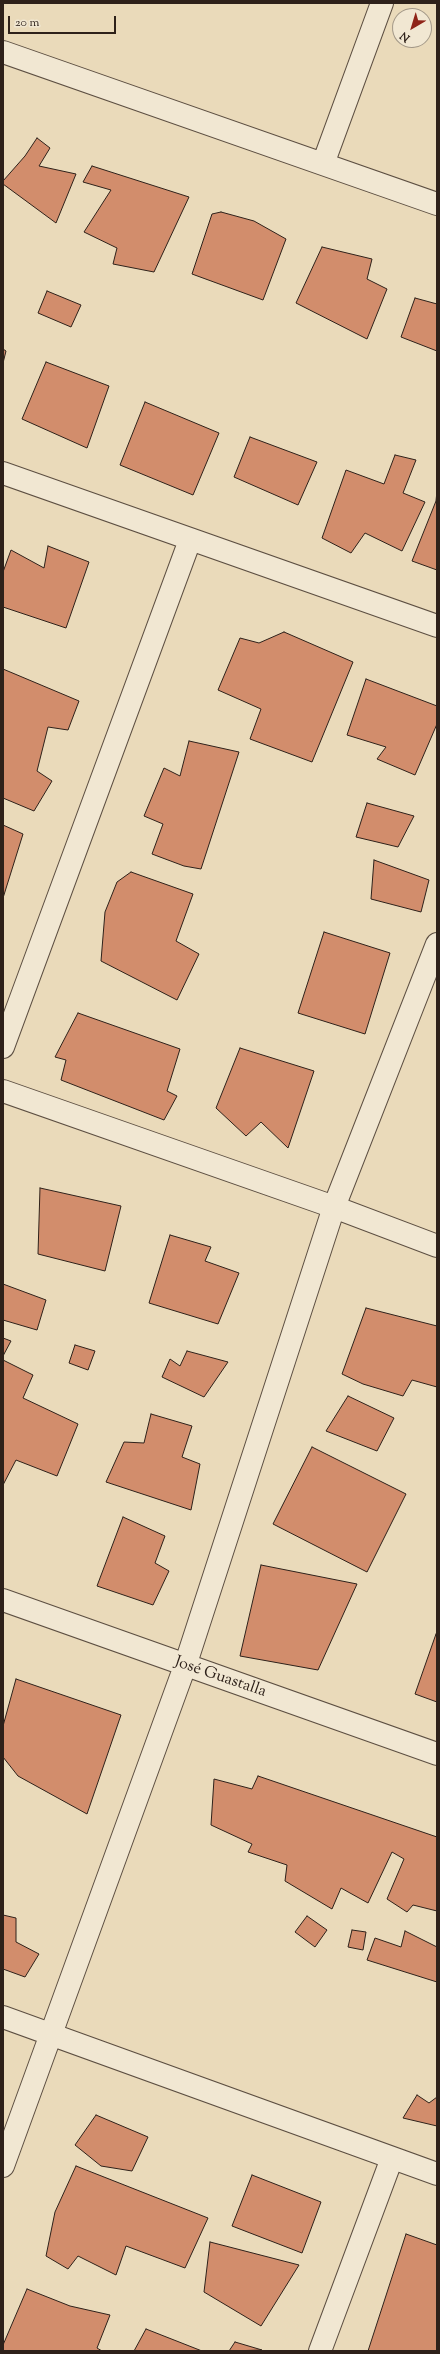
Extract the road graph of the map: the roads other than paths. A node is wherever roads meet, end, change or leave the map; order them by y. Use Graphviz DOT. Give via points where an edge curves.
graph roads {
  1 [pos="382,3"];
  2 [pos="3,52"];
  3 [pos="323,164"];
  4 [pos="437,204"];
  5 [pos="3,473"];
  6 [pos="190,540"];
  7 [pos="437,626"];
  8 [pos="437,944"];
  9 [pos="3,1047"];
  10 [pos="3,1091"];
  11 [pos="334,1207"];
  12 [pos="437,1246"];
  13 [pos="3,1600"];
  14 [pos="185,1666"];
  15 [pos="437,1754"];
  16 [pos="3,2018"];
  17 [pos="51,2034"];
  18 [pos="392,2158"];
  19 [pos="3,2166"];
  20 [pos="437,2174"];
  21 [pos="320,2351"];
  1 -- 3 [label="street"];
  2 -- 3 [label="street"];
  3 -- 4 [label="street"];
  5 -- 6 [label="street"];
  6 -- 7 [label="street"];
  6 -- 9 [label="street"];
  8 -- 11 [label="street"];
  10 -- 11 [label="street"];
  11 -- 12 [label="street"];
  11 -- 14 [label="street"];
  13 -- 14 [label="street, José Guastalla"];
  14 -- 15 [label="street, José Guastalla"];
  14 -- 17 [label="street"];
  16 -- 17 [label="street"];
  17 -- 18 [label="street"];
  17 -- 19 [label="street"];
  18 -- 20 [label="street"];
  18 -- 21 [label="street"];
}
